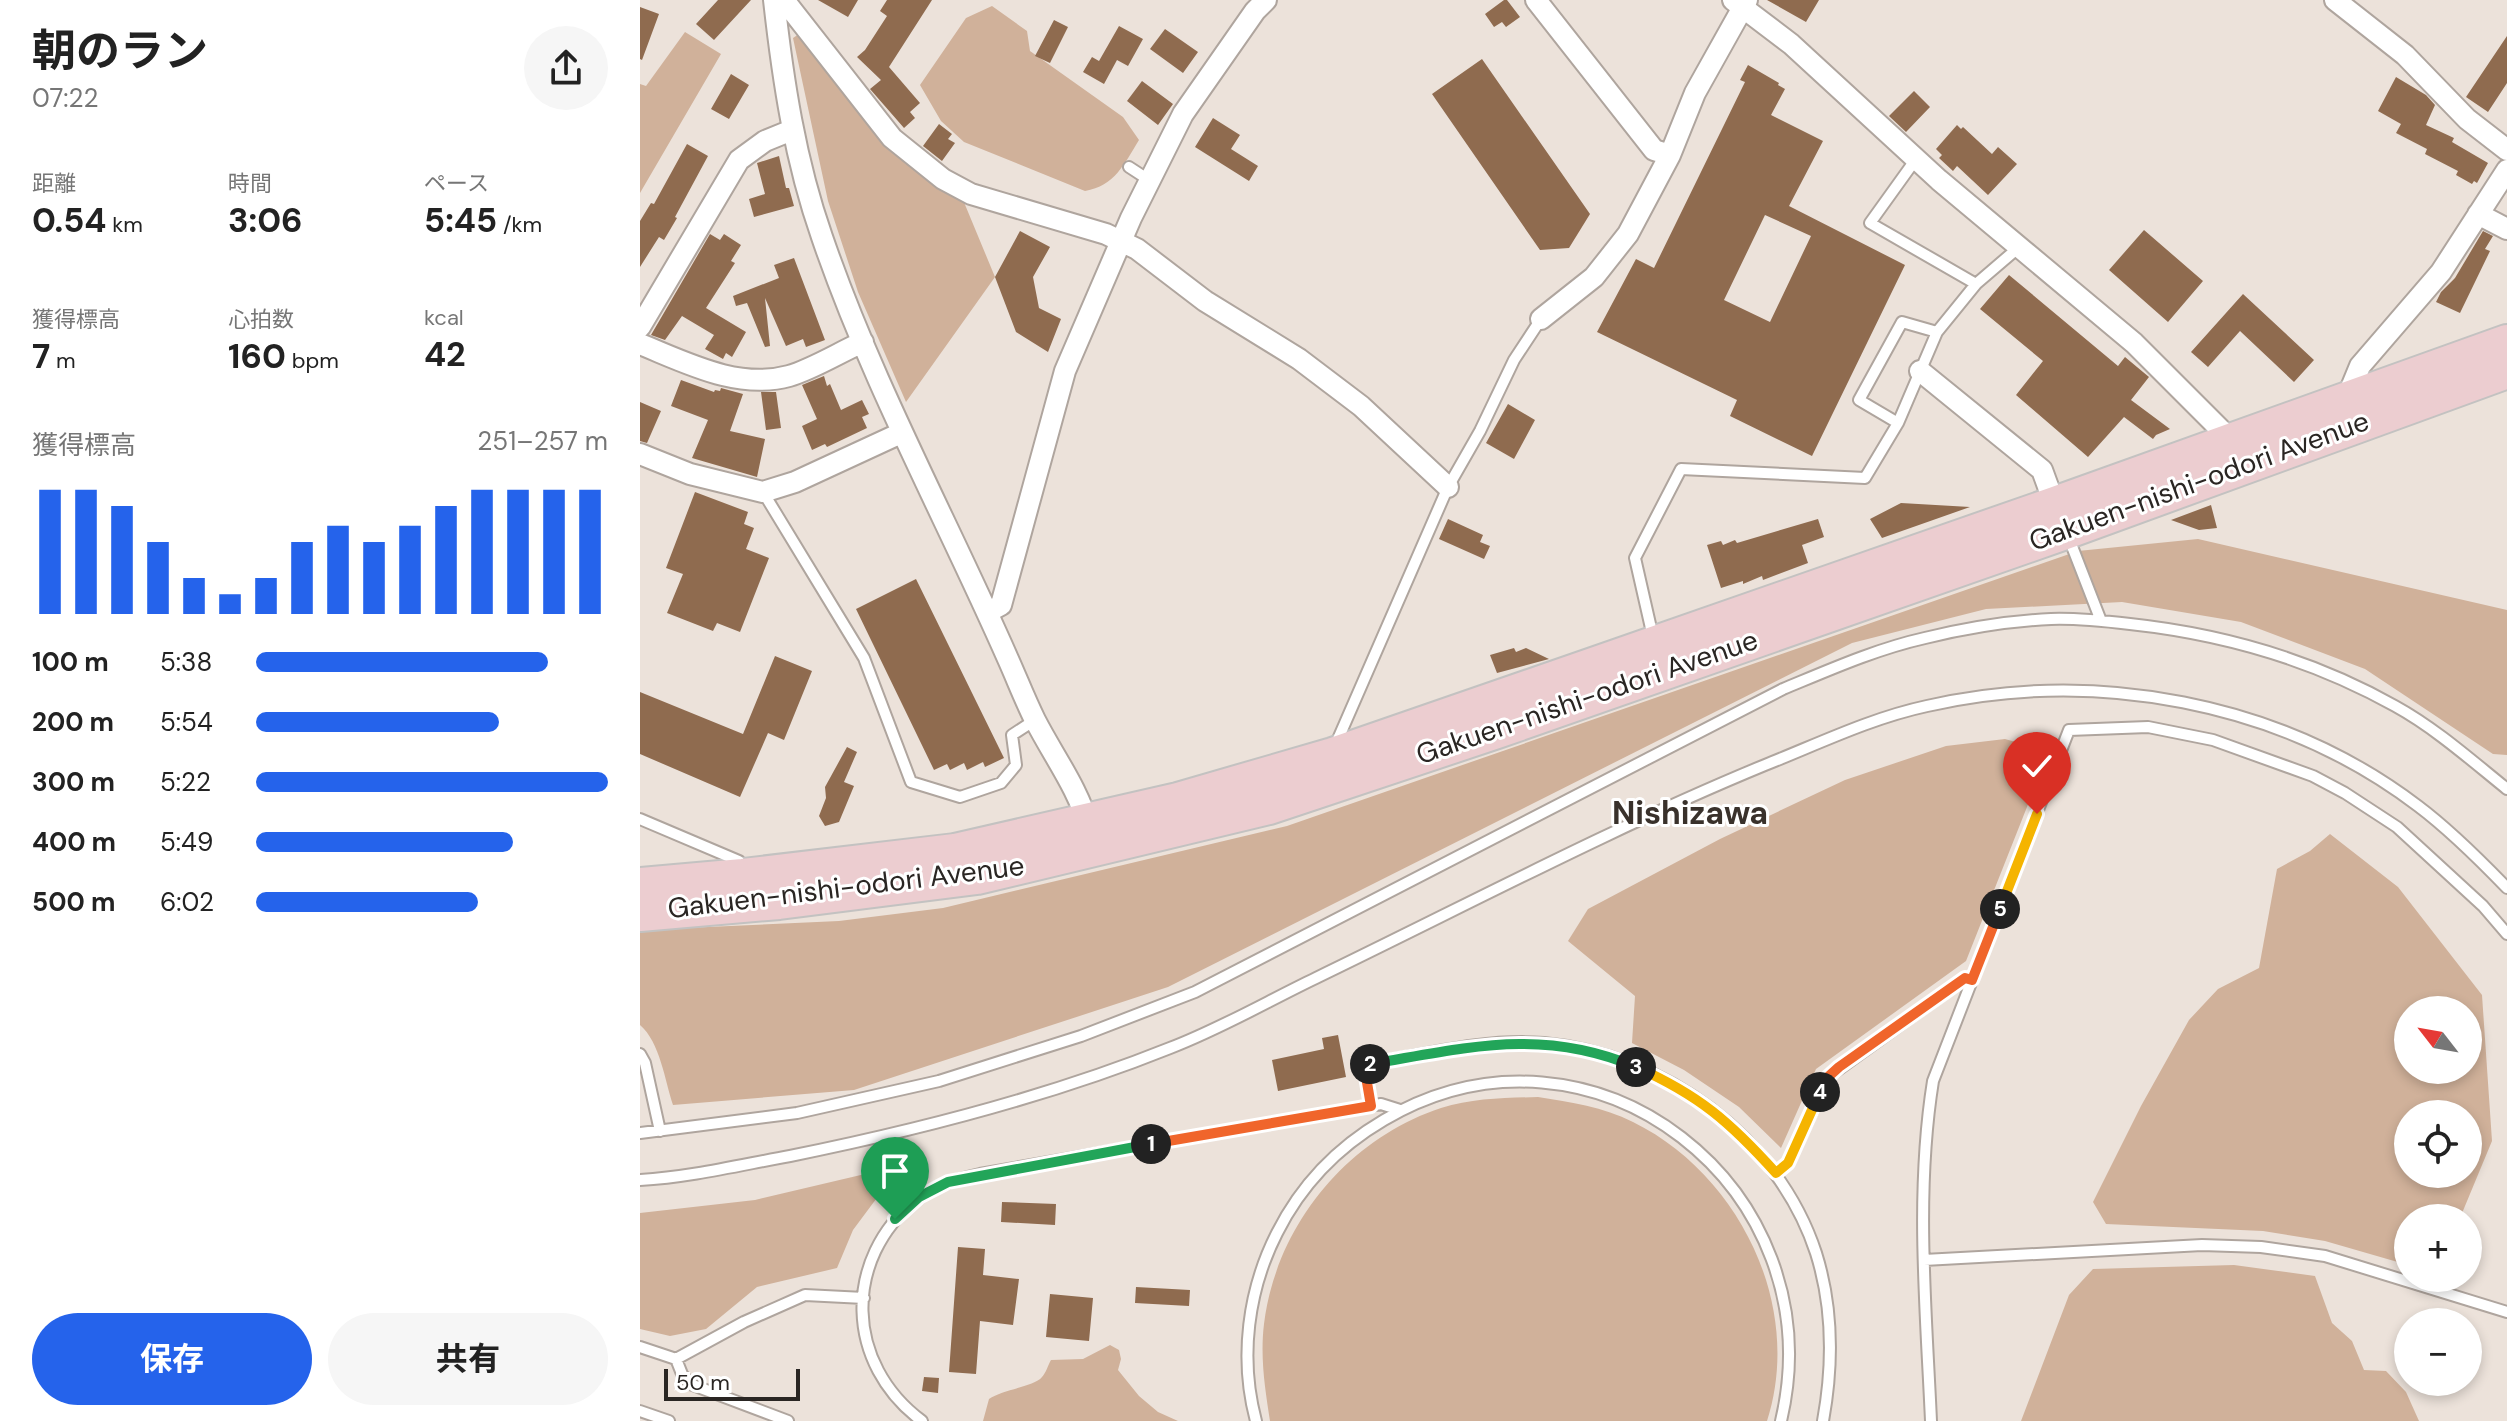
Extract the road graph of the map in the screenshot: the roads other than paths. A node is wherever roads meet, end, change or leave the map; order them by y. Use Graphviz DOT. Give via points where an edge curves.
graph roads {
  1 [pos="774,0"];
  2 [pos="784,0"];
  3 [pos="1536,0"];
  4 [pos="2335,0"];
  5 [pos="1261,1"];
  6 [pos="1741,3"];
  7 [pos="792,130"];
  8 [pos="2507,150"];
  9 [pos="1670,155"];
  10 [pos="1916,159"];
  11 [pos="1129,167"];
  12 [pos="2507,170"];
  13 [pos="1151,182"];
  14 [pos="2478,214"];
  15 [pos="2507,229"];
  16 [pos="1121,241"];
  17 [pos="2018,248"];
  18 [pos="1976,284"];
  19 [pos="1541,319"];
  20 [pos="640,327"];
  21 [pos="1937,332"];
  22 [pos="863,342"];
  23 [pos="2507,343"];
  24 [pos="640,344"];
  25 [pos="2507,370"];
  26 [pos="1920,371"];
  27 [pos="2346,400"];
  28 [pos="1898,423"];
  29 [pos="901,433"];
  30 [pos="2242,450"];
  31 [pos="640,454"];
  32 [pos="1448,487"];
  33 [pos="763,492"];
  34 [pos="2060,518"];
  35 [pos="988,612"];
  36 [pos="2101,621"];
  37 [pos="1654,644"];
  38 [pos="1035,720"];
  39 [pos="1333,756"];
  40 [pos="2507,789"];
  41 [pos="640,819"];
  42 [pos="1091,837"];
  43 [pos="743,877"];
  44 [pos="640,886"];
  45 [pos="2507,888"];
  46 [pos="640,913"];
  47 [pos="2507,934"];
  48 [pos="1972,980"];
  49 [pos="640,1054"];
  50 [pos="1371,1106"];
  51 [pos="1400,1110"];
  52 [pos="660,1131"];
  53 [pos="640,1133"];
  54 [pos="1776,1173"];
  55 [pos="640,1180"];
  56 [pos="1924,1260"];
  57 [pos="864,1298"];
  58 [pos="2507,1312"];
  59 [pos="640,1347"];
  60 [pos="676,1359"];
  61 [pos="640,1411"];
  62 [pos="669,1421"];
  63 [pos="788,1421"];
  64 [pos="922,1421"];
  65 [pos="1256,1421"];
  66 [pos="1781,1421"];
  67 [pos="1823,1421"];
  68 [pos="1931,1421"];
  1 -- 7 [label="street"];
  2 -- 16 [label="street" via="892,138 943,179 971,194"];
  3 -- 9 [label="street" via="1654,150"];
  4 -- 8 [label="street" via="2405,55 2467,119"];
  5 -- 13 [label="street" via="1183,114"];
  6 -- 9 [label="street"];
  6 -- 10 [label="street"];
  7 -- 20 [label="street" via="739,160"];
  7 -- 22 [label="street" via="821,236"];
  9 -- 19 [label="street" via="1628,234 1594,277"];
  10 -- 17 [label="street"];
  10 -- 18 [label="lane" via="1870,223"];
  11 -- 13 [label="lane"];
  12 -- 14 [label="street"];
  13 -- 16 [label="street"];
  14 -- 15 [label="street"];
  14 -- 27 [label="street" via="2441,272 2360,366"];
  16 -- 32 [label="street" via="1299,359 1361,406"];
  16 -- 35 [label="street" via="1065,371 1001,605"];
  17 -- 18 [label="lane"];
  17 -- 30 [label="street" via="2134,343"];
  18 -- 21 [label="lane"];
  19 -- 32 [label="lane"];
  21 -- 26 [label="lane"];
  21 -- 28 [label="lane" via="1902,322 1859,400"];
  22 -- 24 [label="street" via="790,375 759,380 737,379"];
  22 -- 29 [label="street"];
  23 -- 27 [label="highway, Gakuen-nishi-odori Avenue"];
  25 -- 30 [label="highway, Gakuen-nishi-odori Avenue"];
  26 -- 28 [label="lane"];
  26 -- 34 [label="street" via="2042,470"];
  27 -- 30 [label="highway, Gakuen-nishi-odori Avenue"];
  28 -- 37 [label="lane" via="1865,478 1681,469 1635,558"];
  29 -- 33 [label="street"];
  29 -- 35 [label="street"];
  30 -- 34 [label="highway, Gakuen-nishi-odori Avenue"];
  31 -- 33 [label="street" via="690,474"];
  32 -- 39 [label="lane"];
  33 -- 38 [label="lane" via="864,658 911,782 960,797 1001,783 1016,765 1012,735"];
  34 -- 36 [label="lane"];
  34 -- 37 [label="highway, Gakuen-nishi-odori Avenue"];
  34 -- 42 [label="highway, Gakuen-nishi-odori Avenue" via="1497,730 1269,806"];
  35 -- 38 [label="street"];
  36 -- 40 [label="lane" via="2232,641 2341,678 2397,707"];
  36 -- 52 [label="lane" via="2053,619 1990,626 1869,653 1740,710 1195,992 1081,1036 939,1081 797,1113"];
  37 -- 39 [label="highway, Gakuen-nishi-odori Avenue"];
  38 -- 42 [label="street" via="1077,792"];
  39 -- 42 [label="highway, Gakuen-nishi-odori Avenue" via="1178,801"];
  41 -- 43 [label="lane" via="739,861"];
  42 -- 43 [label="highway, Gakuen-nishi-odori Avenue"];
  42 -- 46 [label="highway, Gakuen-nishi-odori Avenue" via="977,876"];
  43 -- 44 [label="highway, Gakuen-nishi-odori Avenue"];
  45 -- 55 [label="lane" via="2416,804 2357,766 2293,735 2219,709 2148,696 2075,689 2001,692 1923,706 1706,789 1172,1048 994,1108 844,1145"];
  47 -- 48 [label="lane" via="2397,827 2313,776 2213,740 2148,727 2069,730"];
  48 -- 54 [label="lane" via="1965,978 1828,1077 1788,1163"];
  48 -- 56 [label="lane" via="1933,1081"];
  49 -- 52 [label="lane"];
  50 -- 51 [label="lane"];
  50 -- 54 [label="lane" via="1364,1065 1501,1043 1587,1050 1673,1083 1745,1139"];
  50 -- 57 [label="lane" via="948,1182 919,1197 895,1219 865,1276"];
  51 -- 65 [label="lane" via="1366,1130 1308,1184 1267,1253 1248,1329 1247,1369"];
  51 -- 66 [label="lane" via="1475,1086 1554,1084 1630,1106 1697,1148 1748,1208 1780,1281 1790,1359"];
  52 -- 53 [label="lane"];
  54 -- 67 [label="lane" via="1816,1253 1826,1296 1829,1386"];
  56 -- 58 [label="lane" via="2202,1245 2261,1247 2325,1256"];
  56 -- 68 [label="lane"];
  57 -- 60 [label="lane" via="805,1295"];
  57 -- 64 [label="lane" via="862,1321 877,1372 895,1398"];
  59 -- 60 [label="lane"];
  60 -- 63 [label="lane" via="690,1384"];
  61 -- 62 [label="lane"];
}
